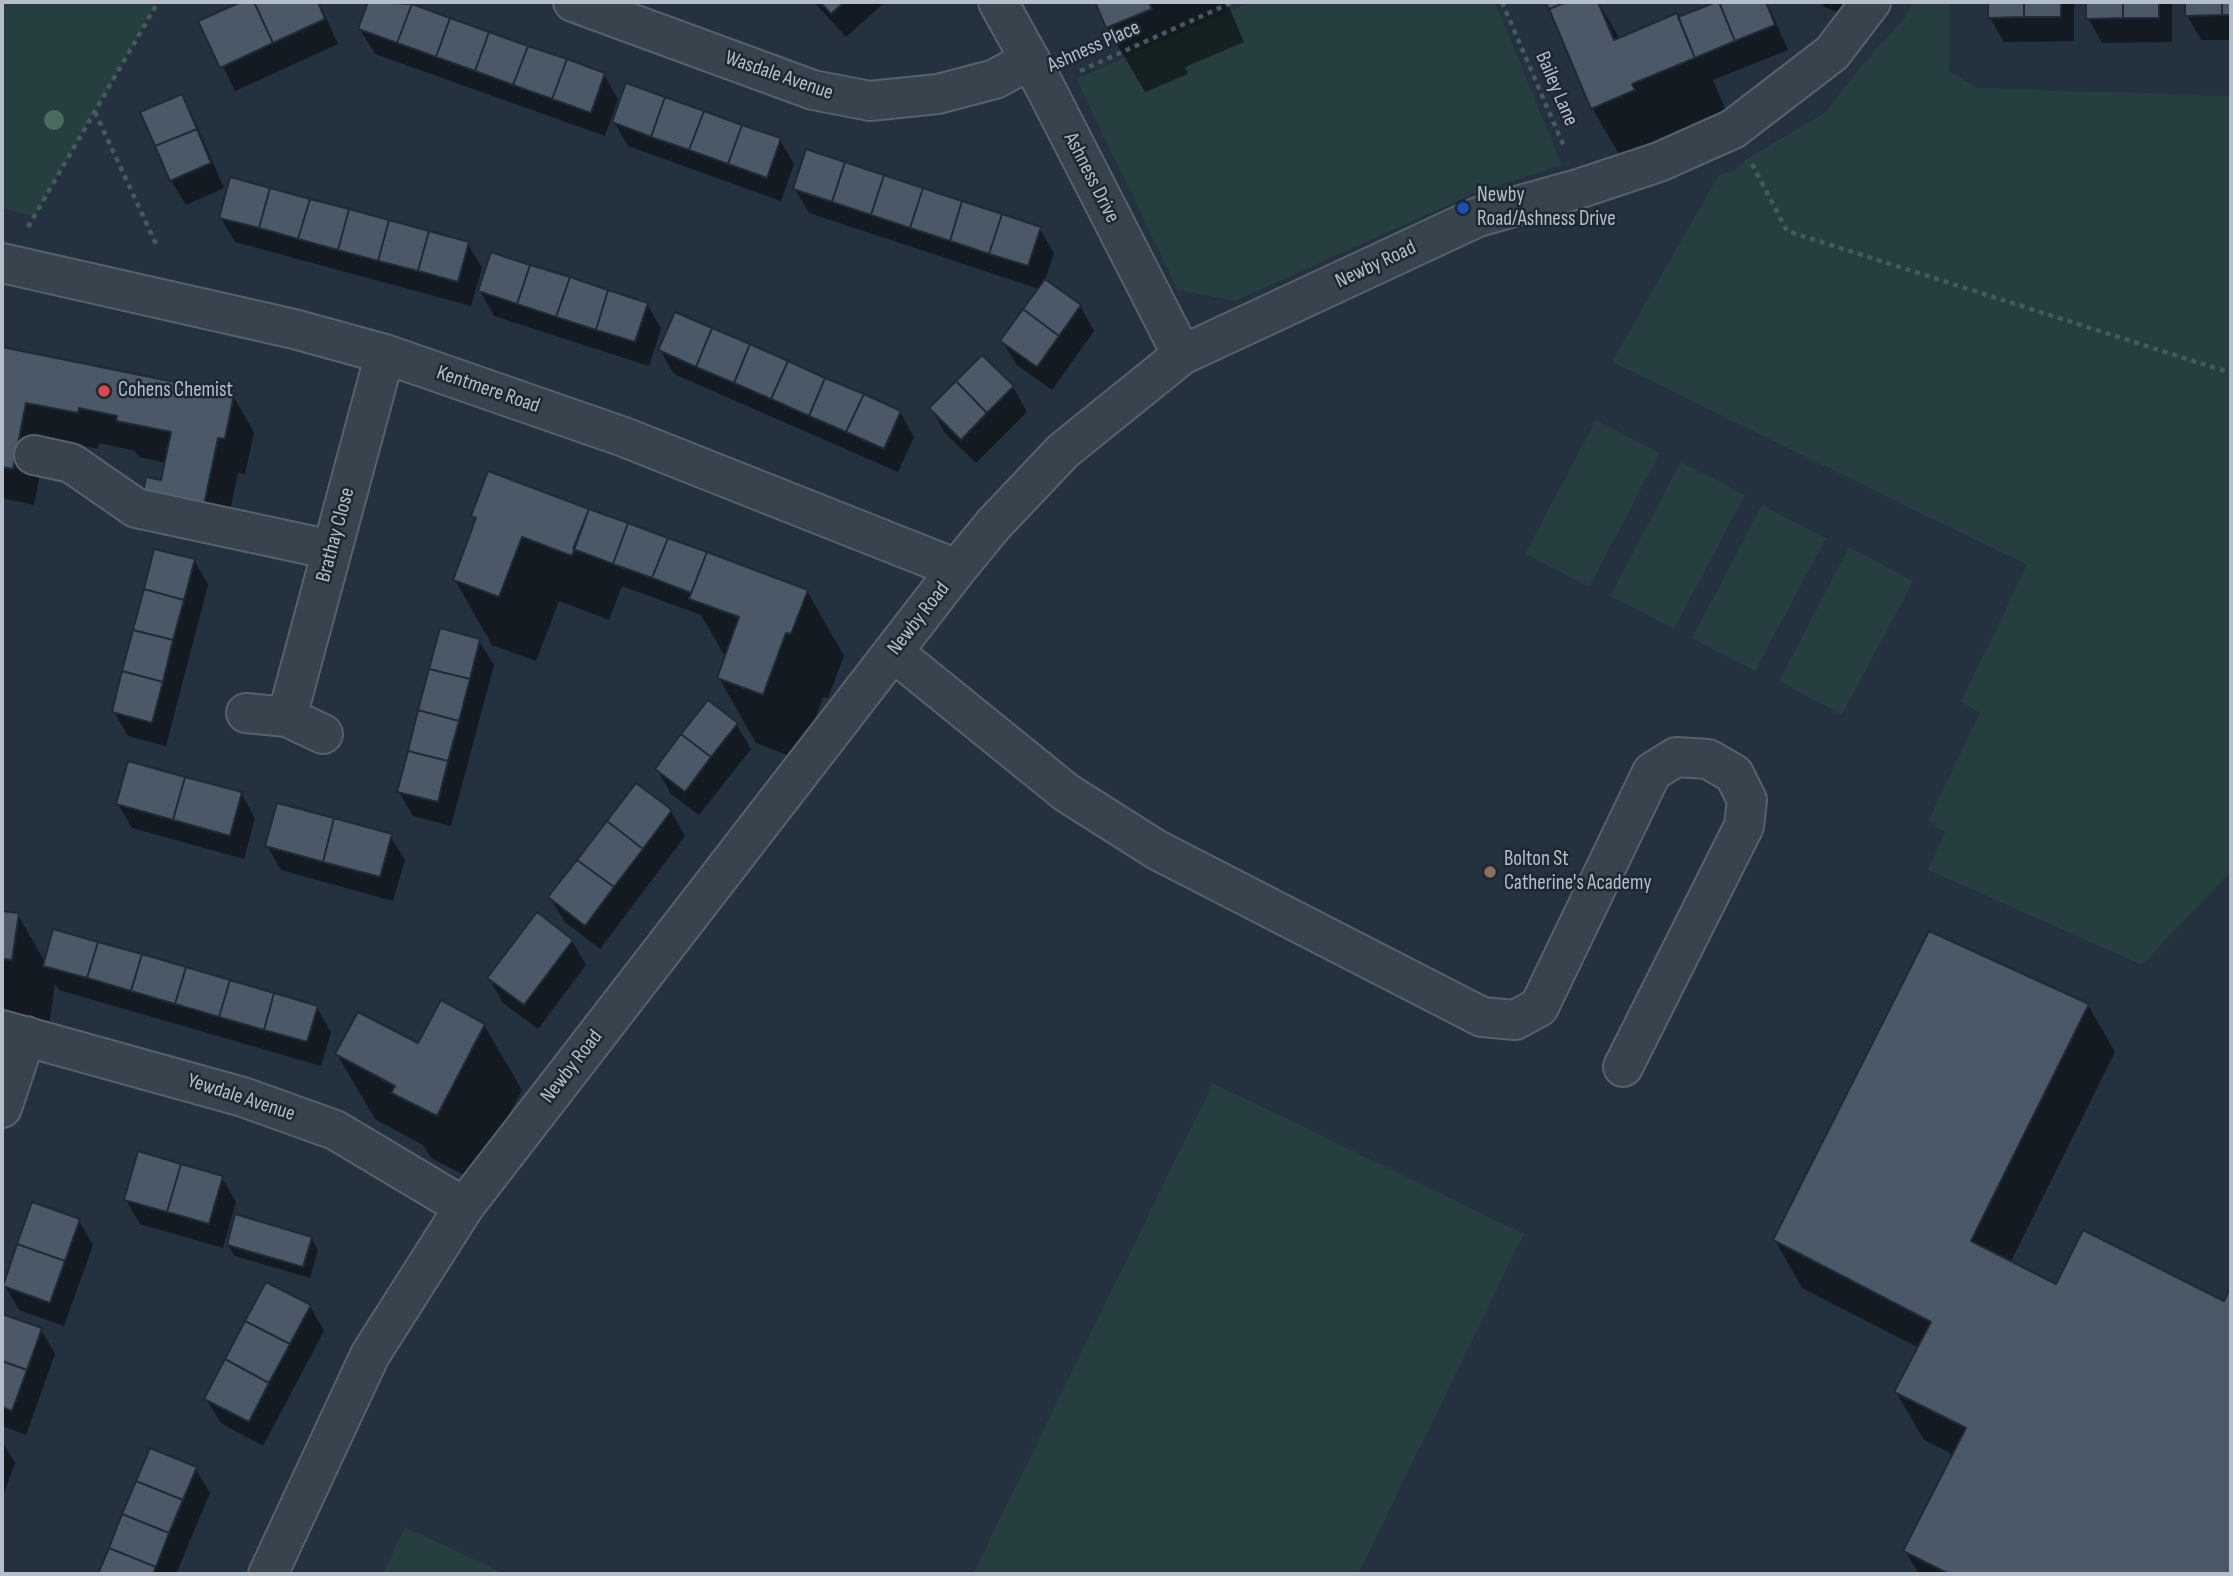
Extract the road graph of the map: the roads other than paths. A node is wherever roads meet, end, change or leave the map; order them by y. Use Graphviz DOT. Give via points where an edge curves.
graph roads {
  1 [pos="573,2"];
  2 [pos="998,2"];
  3 [pos="1871,2"];
  4 [pos="1037,74"];
  5 [pos="4,264"];
  6 [pos="385,354"];
  7 [pos="1182,355"];
  8 [pos="34,455"];
  9 [pos="332,550"];
  10 [pos="957,569"];
  11 [pos="893,652"];
  12 [pos="246,713"];
  13 [pos="287,717"];
  14 [pos="323,734"];
  15 [pos="14,1033"];
  16 [pos="1623,1067"];
  17 [pos="2,1108"];
  18 [pos="464,1207"];
  19 [pos="268,1574"];
  1 -- 4 [label="street, Wasdale Avenue" via="813,90 870,101 938,94"];
  2 -- 4 [label="street, Ashness Drive"];
  3 -- 7 [label="street, Newby Road" via="1832,53 1733,129 1659,162 1478,217"];
  4 -- 7 [label="street, Ashness Drive"];
  5 -- 6 [label="street, Kentmere Road"];
  6 -- 9 [label="street, Brathay Close"];
  6 -- 10 [label="street, Kentmere Road" via="624,437"];
  7 -- 10 [label="street, Newby Road" via="1063,452"];
  8 -- 9 [label="street" via="71,463 136,508"];
  9 -- 13 [label="street, Brathay Close"];
  10 -- 11 [label="street, Newby Road"];
  11 -- 16 [label="street" via="1067,793 1157,850 1482,1017 1515,1020 1539,1007 1652,772 1676,757 1709,759 1734,774 1747,800 1744,825"];
  11 -- 18 [label="street, Newby Road"];
  12 -- 13 [label="street"];
  13 -- 14 [label="street"];
  15 -- 17 [label="street"];
  15 -- 18 [label="street, Yewdale Avenue" via="243,1097 335,1130"];
  18 -- 19 [label="street, Newby Road" via="370,1354"];
}
